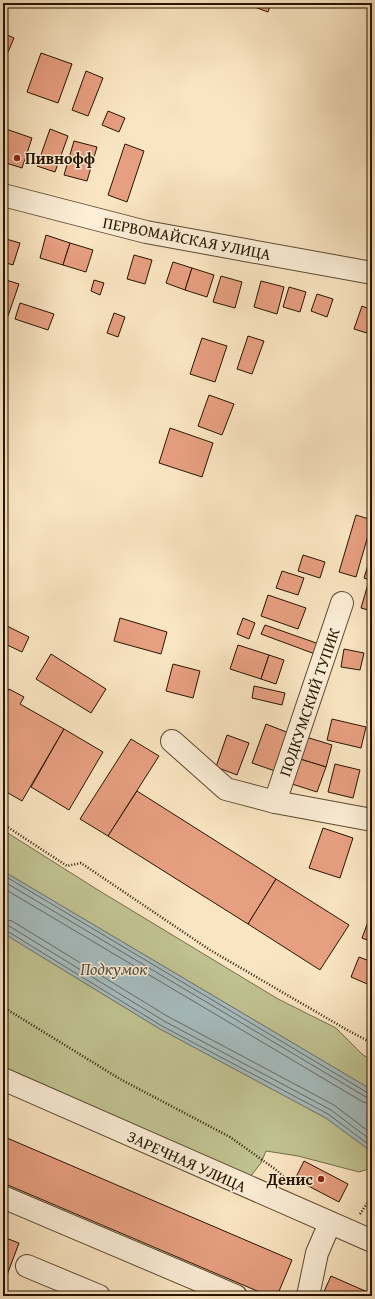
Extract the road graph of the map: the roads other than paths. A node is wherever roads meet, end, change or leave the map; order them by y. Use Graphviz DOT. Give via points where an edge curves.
graph roads {
  1 [pos="3,195"];
  2 [pos="372,273"];
  3 [pos="342,603"];
  4 [pos="172,741"];
  5 [pos="275,802"];
  6 [pos="372,820"];
  7 [pos="3,1079"];
  8 [pos="3,1197"];
  9 [pos="330,1223"];
  10 [pos="372,1241"];
  11 [pos="27,1266"];
  12 [pos="99,1296"];
  13 [pos="236,1296"];
  14 [pos="308,1296"];
  1 -- 2 [label="street, ПЕРВОМАЙСКАЯ УЛИЦА" via="146,232"];
  3 -- 5 [label="street, ПОДКУМСКИЙ ТУПИК"];
  4 -- 5 [label="street" via="226,789"];
  5 -- 6 [label="street"];
  7 -- 9 [label="street, ЗАРЕЧНАЯ УЛИЦА"];
  8 -- 13 [label="street"];
  9 -- 10 [label="street, ЗАРЕЧНАЯ УЛИЦА"];
  9 -- 14 [label="street" via="317,1253"];
  11 -- 12 [label="street"];
}
